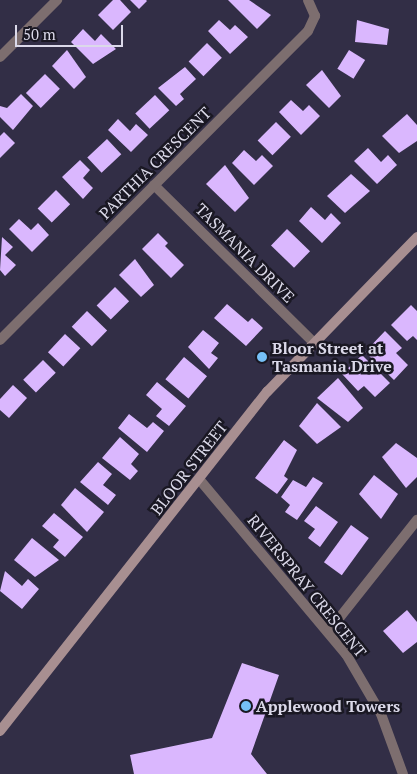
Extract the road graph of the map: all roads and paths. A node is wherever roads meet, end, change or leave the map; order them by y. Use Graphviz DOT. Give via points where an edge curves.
graph roads {
  1 [pos="57,0"];
  2 [pos="308,0"];
  3 [pos="0,57"];
  4 [pos="154,185"];
  5 [pos="417,238"];
  6 [pos="0,340"];
  7 [pos="314,343"];
  8 [pos="199,479"];
  9 [pos="417,520"];
  10 [pos="329,631"];
  11 [pos="1,729"];
  12 [pos="403,774"];
  1 -- 3 [label="street"];
  2 -- 4 [label="street, PARTHIA CRESCENT" via="314,16 308,31"];
  4 -- 6 [label="street, PARTHIA CRESCENT"];
  4 -- 7 [label="street, TASMANIA DRIVE"];
  5 -- 7 [label="street, BLOOR STREET"];
  7 -- 8 [label="street, BLOOR STREET" via="267,392"];
  8 -- 10 [label="street, RIVERSPRAY CRESCENT"];
  8 -- 11 [label="street, BLOOR STREET"];
  9 -- 10 [label="street"];
  10 -- 12 [label="street, RIVERSPRAY CRESCENT" via="381,714"];
}
